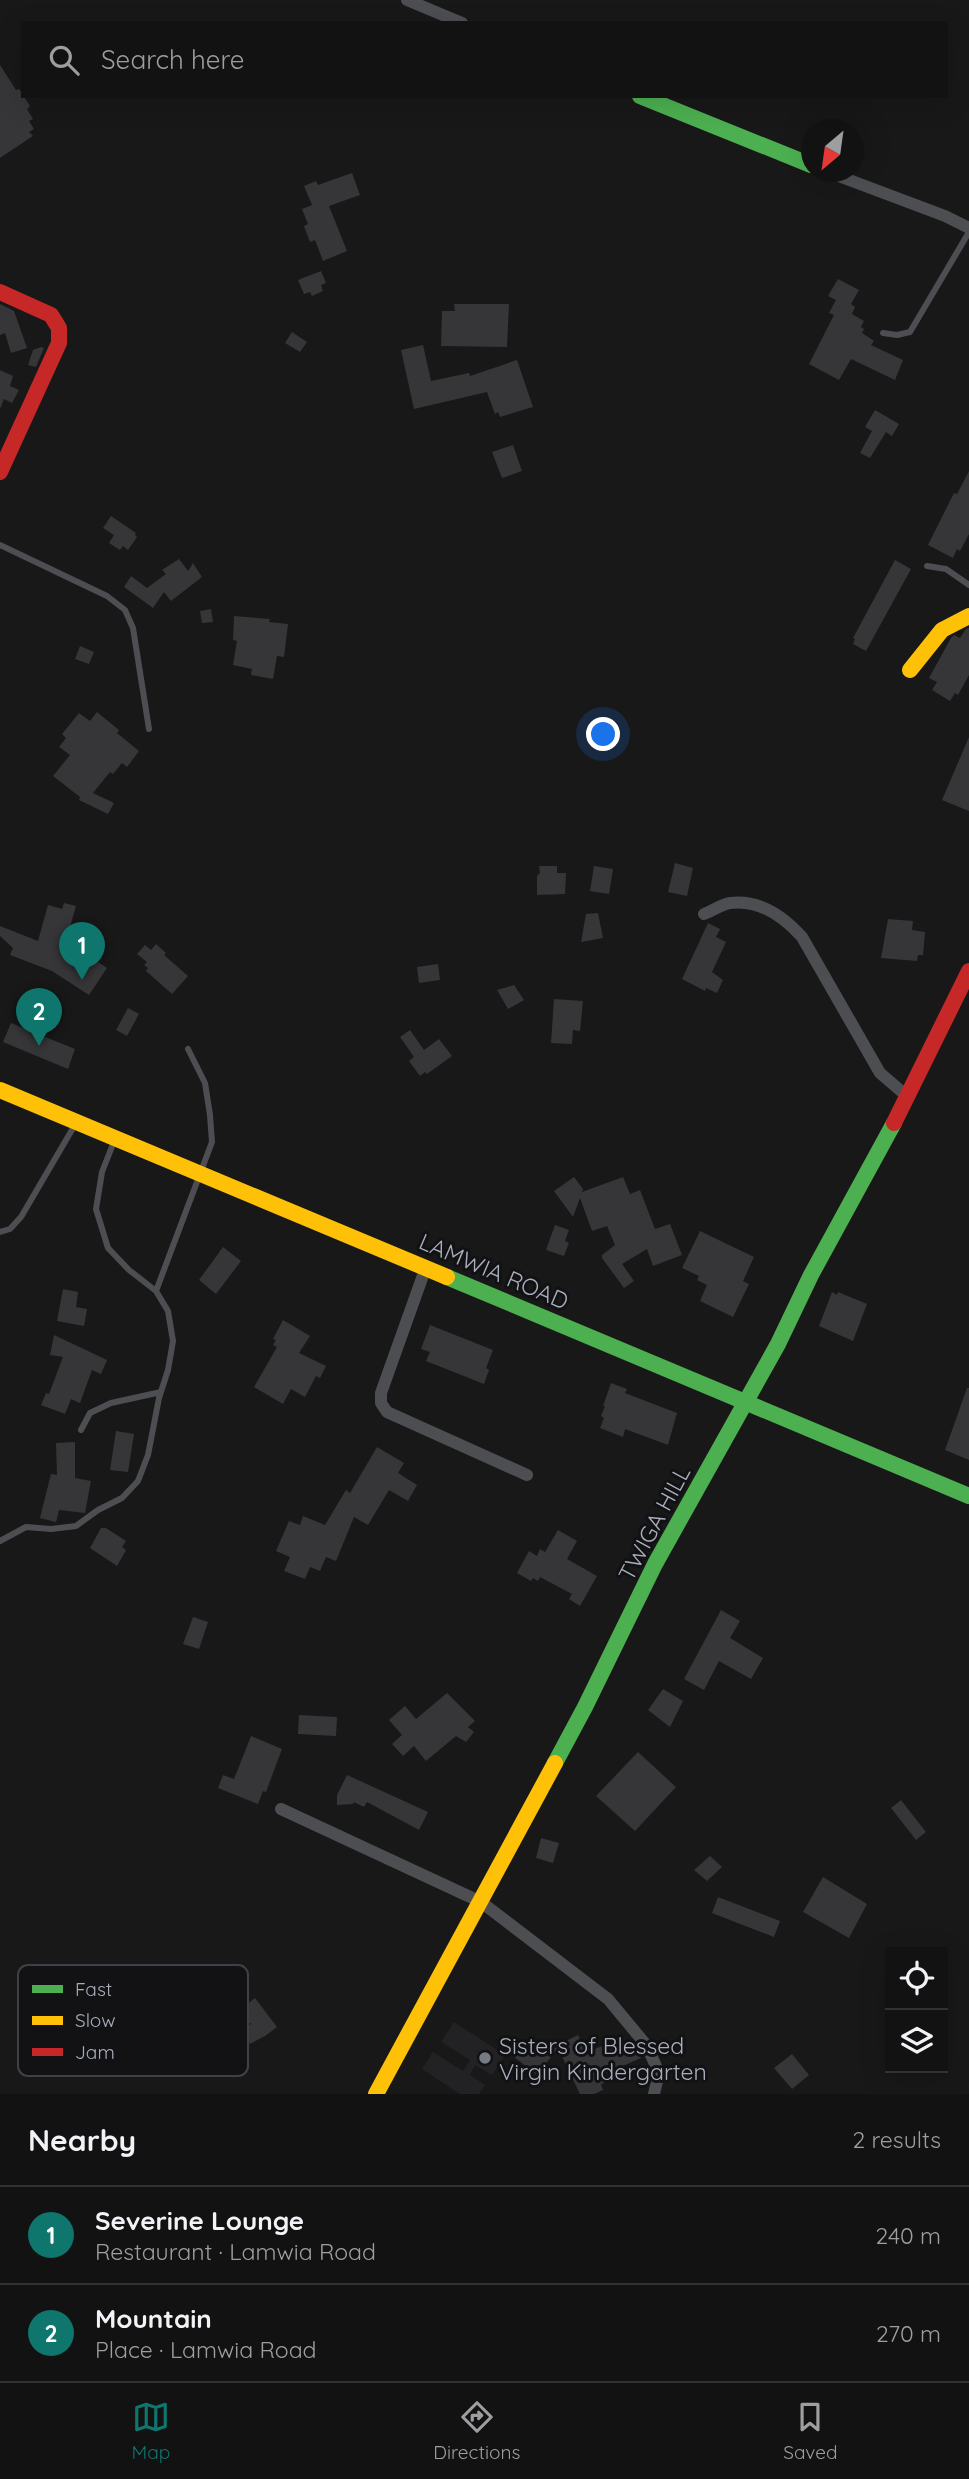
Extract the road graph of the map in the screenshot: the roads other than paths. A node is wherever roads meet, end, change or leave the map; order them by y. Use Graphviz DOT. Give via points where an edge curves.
graph roads {
  1 [pos="407,0"];
  2 [pos="457,21"];
  3 [pos="644,98"];
  4 [pos="801,161"];
  5 [pos="855,182"];
  6 [pos="969,230"];
  7 [pos="0,292"];
  8 [pos="883,333"];
  9 [pos="0,472"];
  10 [pos="0,545"];
  11 [pos="927,566"];
  12 [pos="969,584"];
  13 [pos="969,616"];
  14 [pos="910,670"];
  15 [pos="149,729"];
  16 [pos="705,914"];
  17 [pos="969,971"];
  18 [pos="188,1049"];
  19 [pos="0,1090"];
  20 [pos="908,1097"];
  21 [pos="77,1122"];
  22 [pos="115,1138"];
  23 [pos="201,1173"];
  24 [pos="0,1232"];
  25 [pos="426,1267"];
  26 [pos="156,1291"];
  27 [pos="161,1392"];
  28 [pos="747,1401"];
  29 [pos="81,1430"];
  30 [pos="527,1475"];
  31 [pos="969,1496"];
  32 [pos="0,1541"];
  33 [pos="282,1809"];
  34 [pos="481,1902"];
  35 [pos="376,2094"];
  36 [pos="654,2094"];
  1 -- 2 [label="street"];
  3 -- 4 [label="street"];
  5 -- 6 [label="street" via="945,216"];
  6 -- 8 [label="lane" via="910,332"];
  7 -- 9 [label="street" via="51,315 59,343"];
  10 -- 15 [label="lane" via="107,596 125,610 133,628"];
  11 -- 12 [label="lane" via="946,569"];
  13 -- 14 [label="street" via="942,628"];
  16 -- 20 [label="street" via="729,903 760,905 786,919 802,937 880,1073"];
  17 -- 20 [label="street, TWIGA HILL"];
  18 -- 23 [label="lane" via="205,1083 211,1115 212,1142"];
  19 -- 21 [label="street, LAMWIA ROAD"];
  20 -- 28 [label="street, TWIGA HILL"];
  21 -- 22 [label="street, LAMWIA ROAD"];
  21 -- 24 [label="lane" via="21,1217"];
  22 -- 23 [label="street, LAMWIA ROAD"];
  22 -- 26 [label="lane" via="96,1209 108,1248"];
  23 -- 25 [label="street, LAMWIA ROAD"];
  23 -- 26 [label="lane"];
  25 -- 28 [label="street, LAMWIA ROAD"];
  25 -- 30 [label="street" via="381,1403 387,1412"];
  26 -- 27 [label="lane" via="168,1311 173,1341"];
  27 -- 29 [label="lane" via="111,1403 90,1413"];
  27 -- 32 [label="lane" via="148,1455 138,1481 122,1498 76,1526 26,1527"];
  28 -- 31 [label="street, LAMWIA ROAD"];
  28 -- 34 [label="street, TWIGA HILL" via="655,1564"];
  33 -- 34 [label="street"];
  34 -- 35 [label="street, TWIGA HILL"];
  34 -- 36 [label="street" via="608,1999 647,2046 659,2073"];
}
